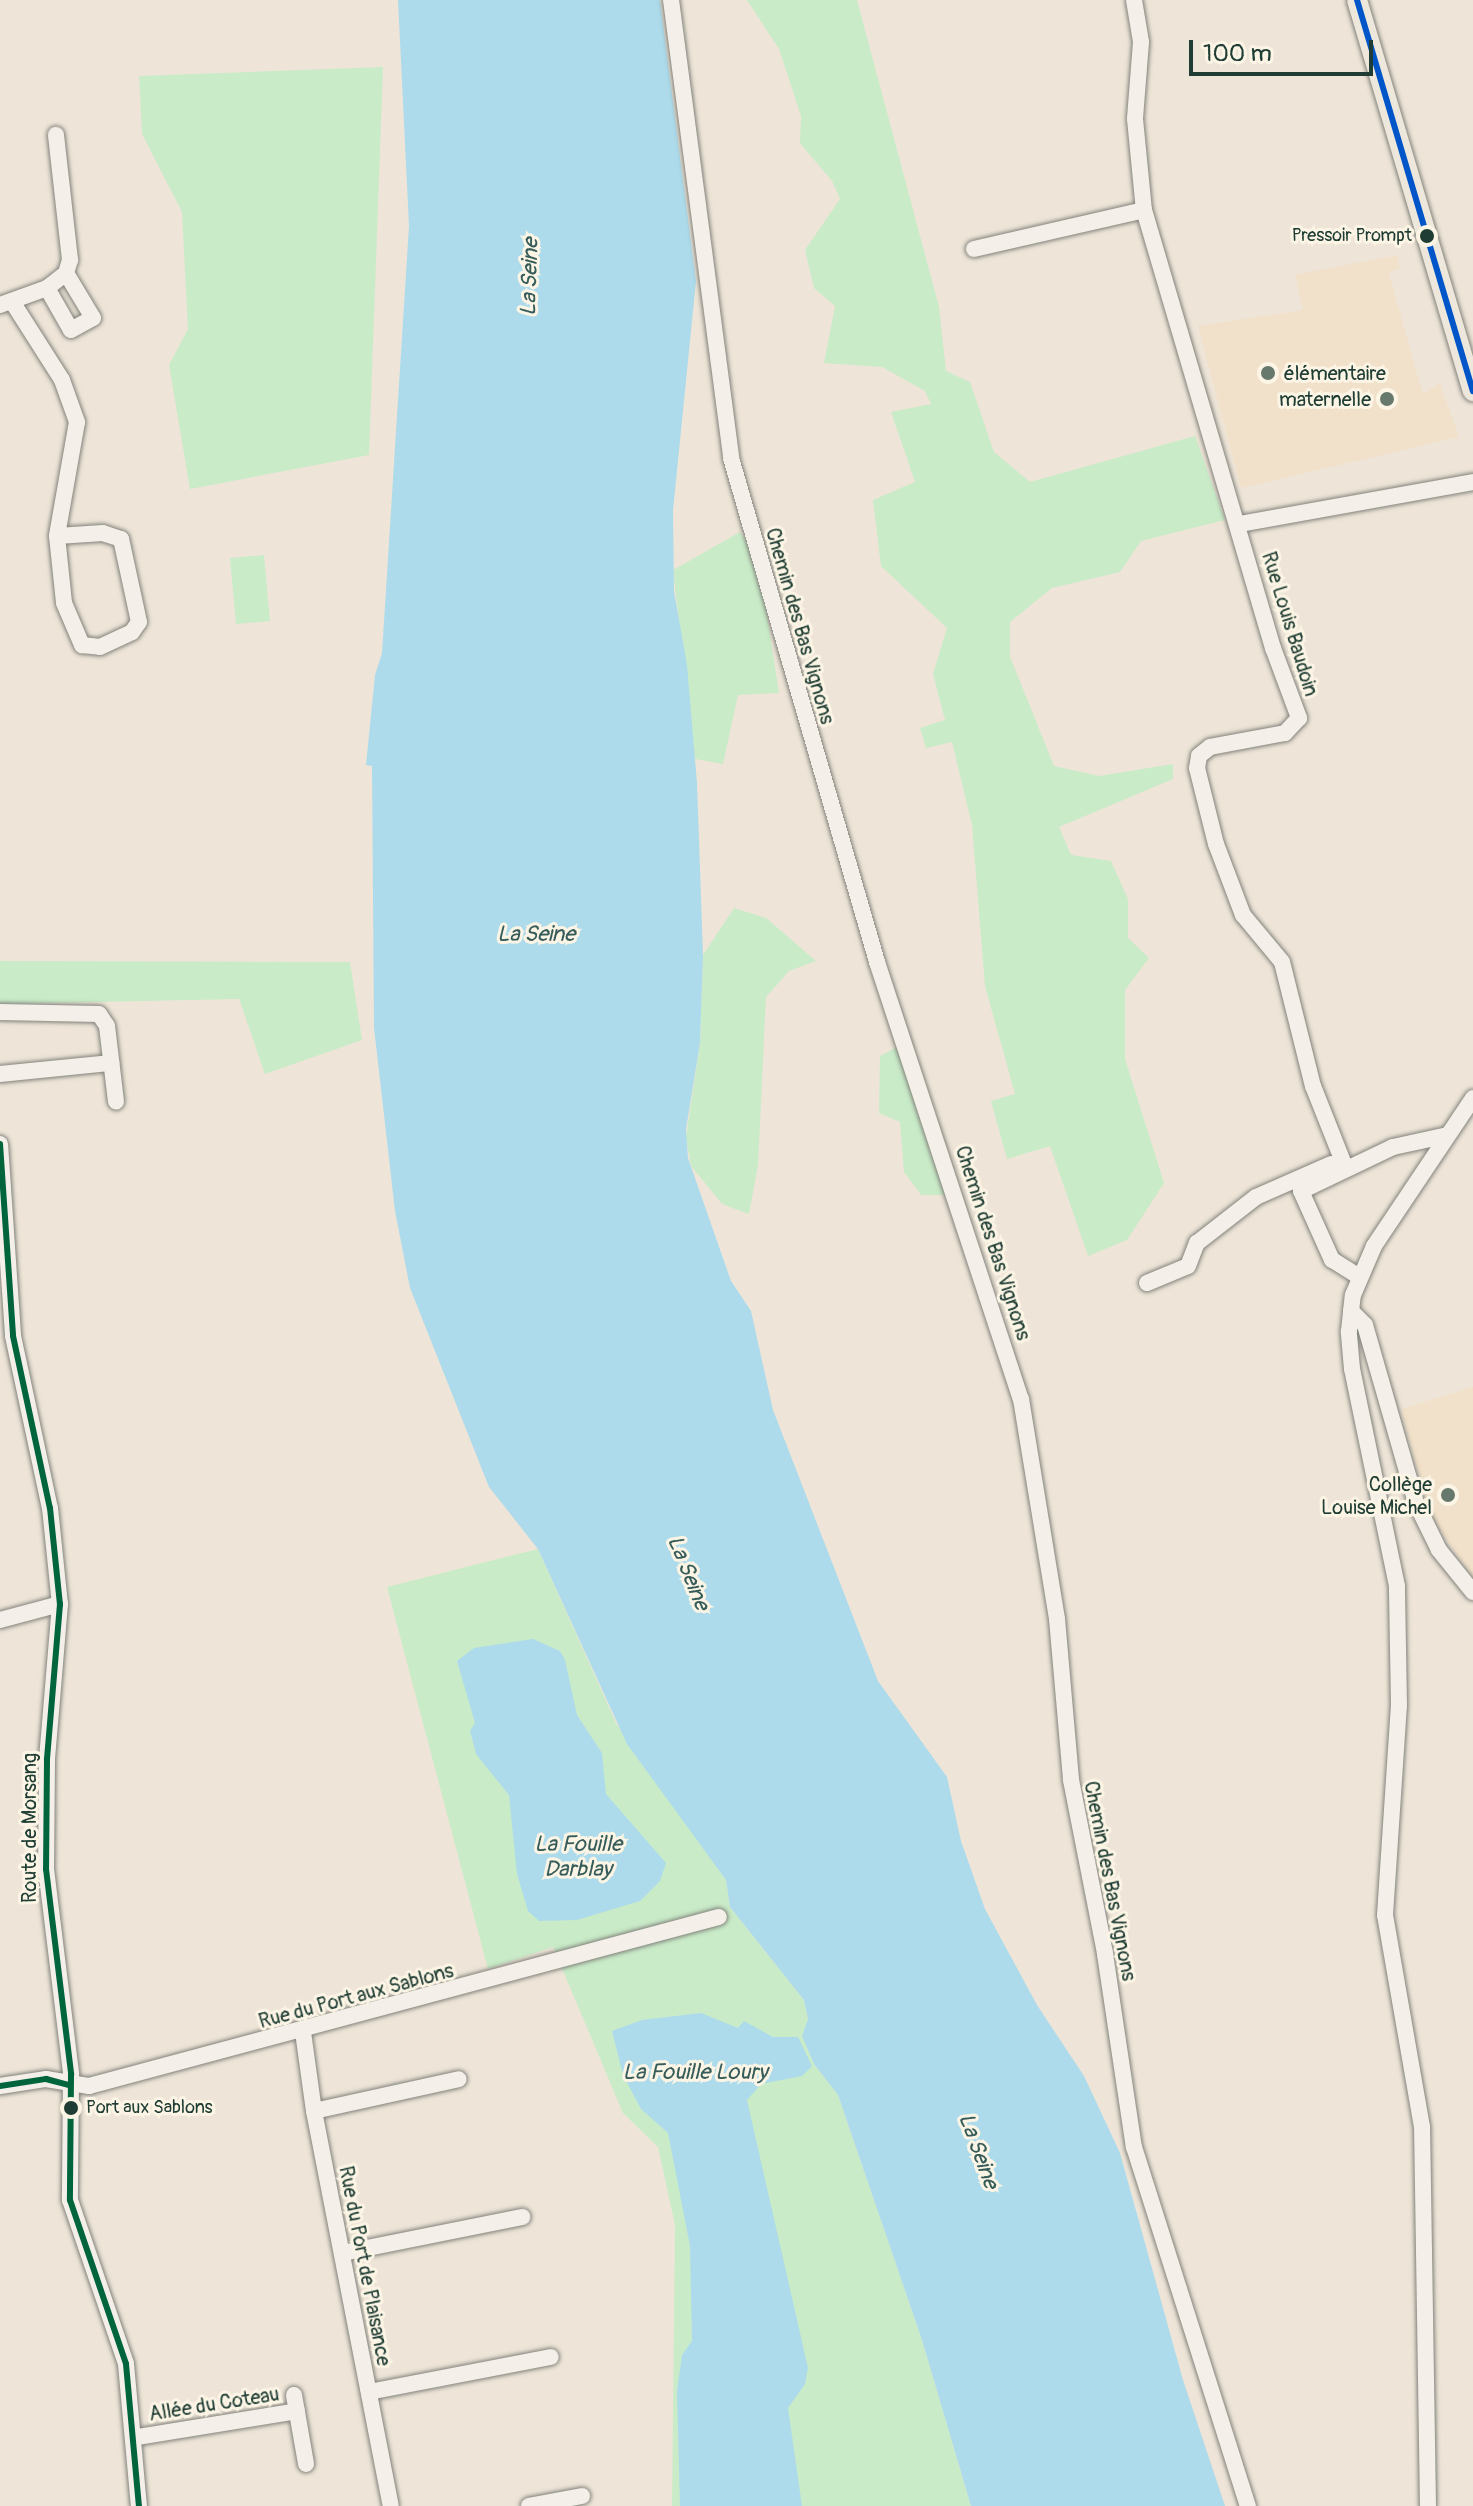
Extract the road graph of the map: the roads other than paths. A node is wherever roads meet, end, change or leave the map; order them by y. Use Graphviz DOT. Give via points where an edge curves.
graph roads {
  1 [pos="671,0"];
  2 [pos="1134,0"];
  3 [pos="1357,0"];
  4 [pos="56,135"];
  5 [pos="1144,210"];
  6 [pos="974,249"];
  7 [pos="66,273"];
  8 [pos="47,288"];
  9 [pos="6,304"];
  10 [pos="1473,391"];
  11 [pos="1473,482"];
  12 [pos="1240,524"];
  13 [pos="57,536"];
  14 [pos="0,1012"];
  15 [pos="111,1063"];
  16 [pos="0,1074"];
  17 [pos="1473,1098"];
  18 [pos="116,1101"];
  19 [pos="1464,1125"];
  20 [pos="0,1144"];
  21 [pos="1344,1167"];
  22 [pos="1358,1276"];
  23 [pos="1147,1283"];
  24 [pos="1351,1311"];
  25 [pos="1473,1592"];
  26 [pos="60,1604"];
  27 [pos="0,1620"];
  28 [pos="719,1917"];
  29 [pos="303,2032"];
  30 [pos="459,2079"];
  31 [pos="69,2085"];
  32 [pos="0,2086"];
  33 [pos="314,2111"];
  34 [pos="522,2217"];
  35 [pos="342,2253"];
  36 [pos="551,2357"];
  37 [pos="369,2392"];
  38 [pos="137,2437"];
  39 [pos="306,2464"];
  40 [pos="582,2496"];
  41 [pos="139,2506"];
  42 [pos="391,2506"];
  43 [pos="529,2506"];
  44 [pos="1248,2506"];
  45 [pos="1428,2506"];
  1 -- 44 [label="street, Chemin des Bas Vignons" via="731,458 877,962 1021,1399 1057,1619 1071,1780 1105,1954 1134,2147"];
  2 -- 5 [label="street, Rue Louis Baudoin" via="1141,42 1135,119"];
  3 -- 10 [label="main road"];
  4 -- 7 [label="street" via="70,260"];
  5 -- 6 [label="street"];
  5 -- 12 [label="street, Rue Louis Baudoin"];
  7 -- 8 [label="street"];
  7 -- 8 [label="street" via="93,318 71,330"];
  8 -- 9 [label="street"];
  9 -- 13 [label="street" via="62,380 77,422"];
  11 -- 12 [label="street"];
  12 -- 21 [label="street, Rue Louis Baudoin" via="1298,724 1285,733 1210,747 1199,756 1197,768 1216,844 1243,915 1282,962 1313,1086"];
  13 -- 13 [label="street" via="64,603 82,645 100,647 132,632 139,622 121,539 103,533"];
  14 -- 15 [label="street" via="96,1012 107,1026"];
  15 -- 16 [label="street"];
  15 -- 18 [label="street"];
  17 -- 19 [label="street"];
  19 -- 21 [label="street"];
  19 -- 22 [label="street"];
  20 -- 26 [label="street, Route de Morsang" via="13,1336 50,1508"];
  21 -- 22 [label="street" via="1301,1191 1332,1260"];
  21 -- 23 [label="street" via="1334,1163 1256,1197 1197,1243 1188,1266"];
  22 -- 24 [label="street"];
  24 -- 25 [label="street" via="1365,1325 1416,1503 1439,1550"];
  24 -- 45 [label="street" via="1352,1369 1397,1586 1399,1706 1385,1915 1422,2127"];
  26 -- 27 [label="street"];
  26 -- 31 [label="street, Route de Morsang" via="47,1759 46,1869"];
  28 -- 29 [label="street, Rue du Port aux Sablons"];
  29 -- 31 [label="street, Rue du Port aux Sablons" via="89,2086"];
  29 -- 33 [label="street, Rue du Port de Plaisance"];
  30 -- 33 [label="street"];
  31 -- 32 [label="street, Rue du Port aux Sablons" via="46,2079"];
  31 -- 38 [label="street, Route de Morsang" via="70,2200 126,2364"];
  33 -- 35 [label="street, Rue du Port de Plaisance"];
  34 -- 35 [label="street"];
  35 -- 37 [label="street, Rue du Port de Plaisance"];
  36 -- 37 [label="street"];
  37 -- 42 [label="street, Rue du Port de Plaisance"];
  38 -- 39 [label="street, Allée du Coteau" via="296,2403"];
  38 -- 41 [label="street, Route de Morsang"];
  40 -- 43 [label="street"];
}
